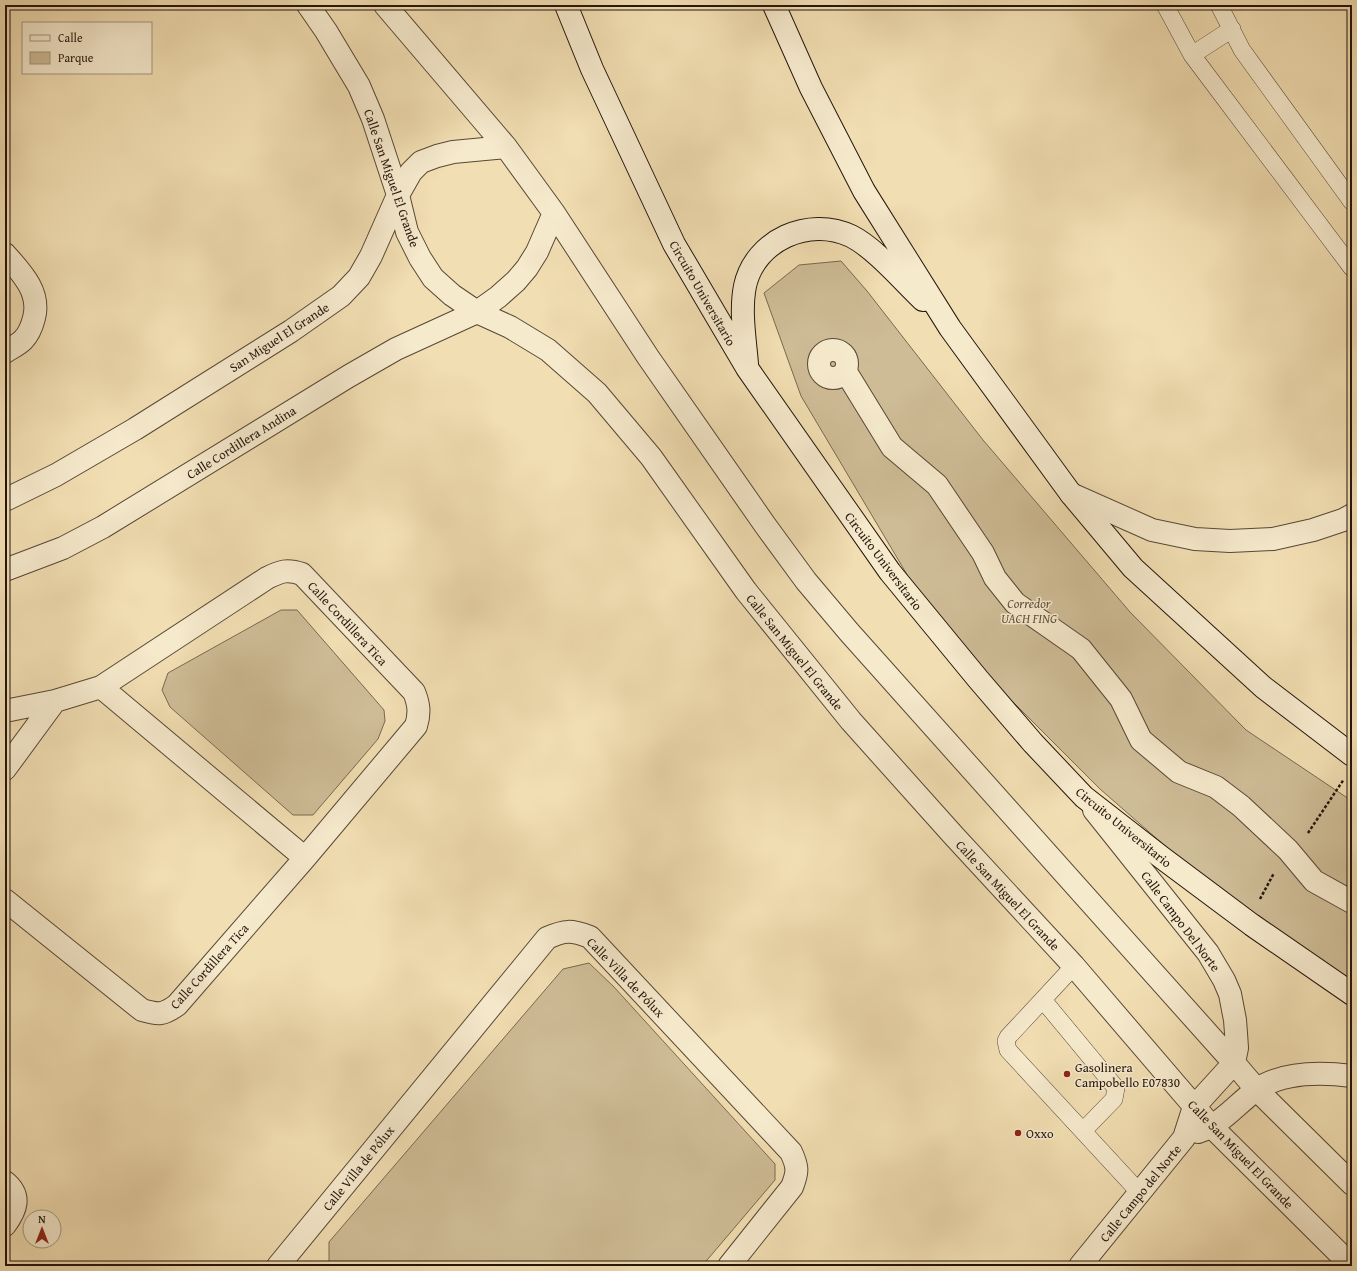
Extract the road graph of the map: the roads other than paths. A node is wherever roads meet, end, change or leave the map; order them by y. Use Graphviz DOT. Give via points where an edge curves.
graph roads {
  1 [pos="308,5"];
  2 [pos="385,5"];
  3 [pos="566,5"];
  4 [pos="774,5"];
  5 [pos="1165,5"];
  6 [pos="1219,5"];
  7 [pos="1232,29"];
  8 [pos="1192,55"];
  9 [pos="506,147"];
  10 [pos="398,195"];
  11 [pos="1352,202"];
  12 [pos="554,213"];
  13 [pos="5,254"];
  14 [pos="1352,268"];
  15 [pos="477,312"];
  16 [pos="950,328"];
  17 [pos="5,352"];
  18 [pos="747,368"];
  19 [pos="846,372"];
  20 [pos="1071,494"];
  21 [pos="5,500"];
  22 [pos="1352,515"];
  23 [pos="5,570"];
  24 [pos="101,687"];
  25 [pos="55,701"];
  26 [pos="5,711"];
  27 [pos="1352,755"];
  28 [pos="5,769"];
  29 [pos="1084,797"];
  30 [pos="305,858"];
  31 [pos="5,900"];
  32 [pos="1352,902"];
  33 [pos="1074,966"];
  34 [pos="1352,994"];
  35 [pos="1043,1000"];
  36 [pos="1234,1063"];
  37 [pos="1352,1076"];
  38 [pos="1257,1090"];
  39 [pos="1194,1107"];
  40 [pos="1212,1127"];
  41 [pos="1083,1131"];
  42 [pos="1184,1138"];
  43 [pos="5,1182"];
  44 [pos="1352,1184"];
  45 [pos="1140,1193"];
  46 [pos="5,1225"];
  47 [pos="286,1263"];
  48 [pos="730,1266"];
  49 [pos="1080,1266"];
  50 [pos="1352,1266"];
  1 -- 10 [label="street, Calle San Miguel El Grande" via="359,86 373,119"];
  2 -- 9 [label="street"];
  3 -- 18 [label="street, Circuito Universitario" via="592,69 674,244"];
  4 -- 16 [label="street" via="811,88 864,191"];
  5 -- 8 [label="lane"];
  6 -- 7 [label="lane"];
  7 -- 8 [label="lane"];
  7 -- 11 [label="lane" via="1247,56"];
  8 -- 14 [label="lane"];
  9 -- 10 [label="street, San Miguel El Grande" via="453,152 421,162 411,172"];
  9 -- 12 [label="street"];
  10 -- 15 [label="street, Calle San Miguel El Grande" via="407,232 433,278"];
  10 -- 21 [label="street, San Miguel El Grande" via="371,256 359,277 341,296 291,331 135,429 56,475"];
  12 -- 15 [label="street" via="527,268 498,297"];
  12 -- 36 [label="street" via="648,357 806,581 859,644"];
  13 -- 17 [label="street" via="31,287 36,311 32,327 23,340"];
  15 -- 23 [label="street, Calle Cordillera Andina" via="396,349 349,376 103,528 63,548"];
  15 -- 33 [label="street, Calle San Miguel El Grande" via="510,327 548,350 597,393 651,457 746,592 836,703"];
  16 -- 18 [label="street" via="872,250 851,236 818,228 795,232 777,240 761,254 752,267 743,306"];
  16 -- 20 [label="street"];
  18 -- 29 [label="street, Circuito Universitario" via="890,572 1033,743"];
  19 -- 32 [label="street" via="892,447 937,485 983,553 995,578 1015,603 1081,648 1121,699 1141,740 1179,772 1216,787 1241,806 1288,850 1314,881"];
  20 -- 22 [label="street" via="1152,530 1195,539 1273,539 1313,530"];
  20 -- 27 [label="street" via="1133,568 1263,688"];
  24 -- 25 [label="street, Calle Cordillera Tica"];
  24 -- 30 [label="street"];
  24 -- 30 [label="street, Calle Cordillera Tica" via="267,578 290,570 302,574 414,692 419,714 416,726"];
  25 -- 26 [label="street, Calle Cordillera Tica"];
  25 -- 28 [label="street"];
  29 -- 34 [label="street, Circuito Universitario" via="1252,925"];
  29 -- 36 [label="street, Calle Campo Del Norte" via="1218,968 1230,994 1235,1020 1237,1048"];
  30 -- 31 [label="street, Calle Cordillera Tica" via="177,1005 166,1013 154,1014 142,1010"];
  33 -- 35 [label="lane"];
  33 -- 39 [label="street, Calle San Miguel El Grande"];
  35 -- 41 [label="lane" via="1116,1088 1114,1099"];
  35 -- 41 [label="lane" via="1008,1037 1006,1046"];
  36 -- 38 [label="street"];
  36 -- 39 [label="street, Calle Campo del Norte"];
  37 -- 38 [label="street" via="1308,1074 1272,1082"];
  38 -- 40 [label="street, Calle Campo del Norte"];
  38 -- 44 [label="street"];
  39 -- 40 [label="street, Calle San Miguel El Grande"];
  39 -- 42 [label="street, Calle Campo del Norte"];
  40 -- 42 [label="street, Calle Campo del Norte"];
  40 -- 50 [label="street, Calle San Miguel El Grande"];
  41 -- 45 [label="lane"];
  42 -- 45 [label="street, Calle Campo del Norte"];
  43 -- 46 [label="street" via="15,1194 16,1204"];
  45 -- 49 [label="street, Calle Campo del Norte"];
  47 -- 48 [label="street, Calle Villa de Pólux" via="547,938 562,932 575,931 590,936 791,1152 797,1164 797,1176 792,1187"];
}
